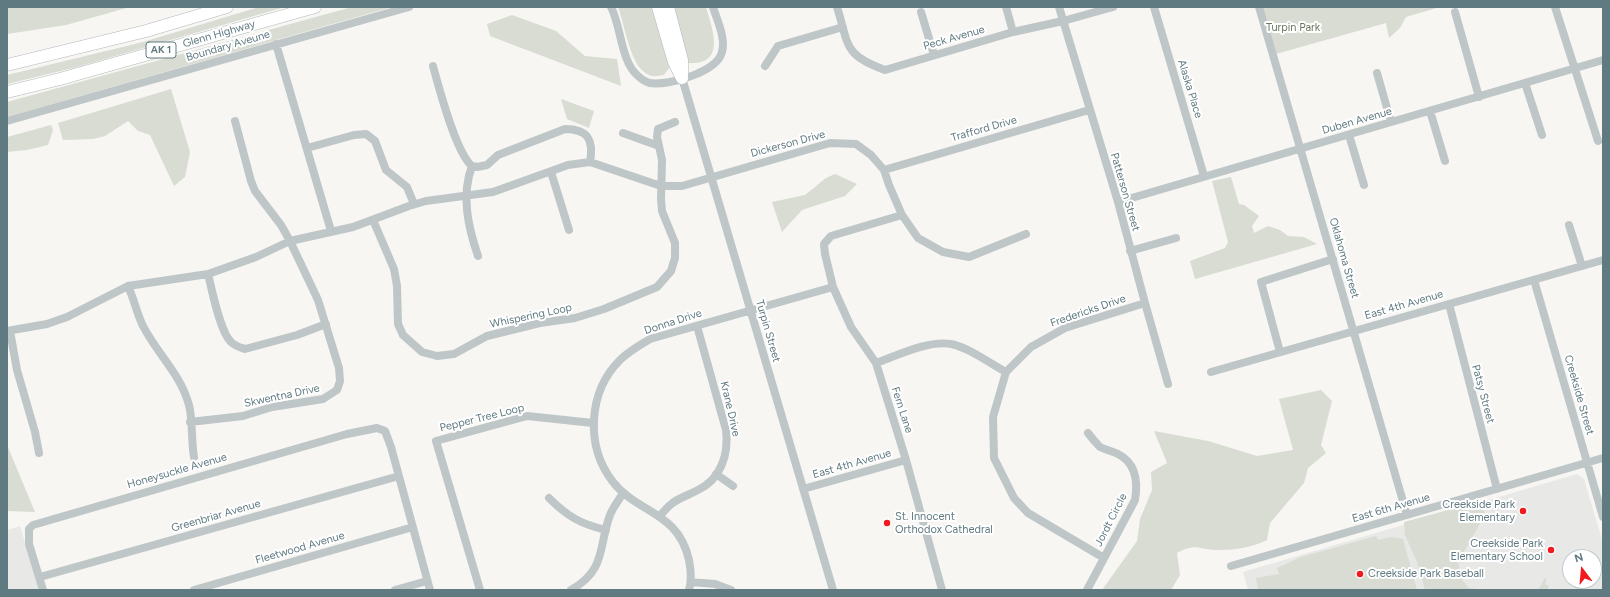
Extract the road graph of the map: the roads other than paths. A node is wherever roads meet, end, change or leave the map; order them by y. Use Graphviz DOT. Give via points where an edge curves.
graph roads {
  1 [pos="227,7"];
  2 [pos="315,7"];
  3 [pos="409,7"];
  4 [pos="611,7"];
  5 [pos="658,7"];
  6 [pos="668,7"];
  7 [pos="713,7"];
  8 [pos="837,7"];
  9 [pos="1006,7"];
  10 [pos="1059,7"];
  11 [pos="1113,7"];
  12 [pos="1154,7"];
  13 [pos="1259,7"];
  14 [pos="1555,7"];
  15 [pos="921,12"];
  16 [pos="1454,12"];
  17 [pos="1063,21"];
  18 [pos="843,27"];
  19 [pos="1013,32"];
  20 [pos="276,44"];
  21 [pos="934,55"];
  22 [pos="1603,60"];
  23 [pos="7,65"];
  24 [pos="433,66"];
  25 [pos="765,66"];
  26 [pos="1574,69"];
  27 [pos="1377,73"];
  28 [pos="682,78"];
  29 [pos="1526,83"];
  30 [pos="7,92"];
  31 [pos="1478,97"];
  32 [pos="1089,110"];
  33 [pos="1430,111"];
  34 [pos="7,121"];
  35 [pos="235,121"];
  36 [pos="675,122"];
  37 [pos="1391,122"];
  38 [pos="623,134"];
  39 [pos="1349,135"];
  40 [pos="1542,135"];
  41 [pos="1598,141"];
  42 [pos="658,146"];
  43 [pos="307,148"];
  44 [pos="1300,149"];
  45 [pos="1445,160"];
  46 [pos="590,162"];
  47 [pos="472,166"];
  48 [pos="884,170"];
  49 [pos="551,172"];
  50 [pos="1204,176"];
  51 [pos="712,177"];
  52 [pos="1364,185"];
  53 [pos="661,186"];
  54 [pos="467,197"];
  55 [pos="1118,202"];
  56 [pos="414,204"];
  57 [pos="902,215"];
  58 [pos="373,220"];
  59 [pos="1568,225"];
  60 [pos="569,230"];
  61 [pos="331,231"];
  62 [pos="1026,234"];
  63 [pos="1176,238"];
  64 [pos="290,241"];
  65 [pos="1130,251"];
  66 [pos="478,256"];
  67 [pos="1332,259"];
  68 [pos="1603,260"];
  69 [pos="1582,266"];
  70 [pos="208,274"];
  71 [pos="1534,280"];
  72 [pos="128,286"];
  73 [pos="833,287"];
  74 [pos="1144,303"];
  75 [pos="1449,304"];
  76 [pos="750,310"];
  77 [pos="326,324"];
  78 [pos="697,326"];
  79 [pos="8,331"];
  80 [pos="1354,331"];
  81 [pos="1280,352"];
  82 [pos="876,364"];
  83 [pos="1006,372"];
  84 [pos="1211,372"];
  85 [pos="1168,384"];
  86 [pos="190,422"];
  87 [pos="592,423"];
  88 [pos="1088,432"];
  89 [pos="39,453"];
  90 [pos="194,457"];
  91 [pos="1603,458"];
  92 [pos="906,460"];
  93 [pos="1587,463"];
  94 [pos="716,474"];
  95 [pos="399,476"];
  96 [pos="732,486"];
  97 [pos="1497,489"];
  98 [pos="803,490"];
  99 [pos="623,493"];
  100 [pos="549,498"];
  101 [pos="1407,515"];
  102 [pos="660,516"];
  103 [pos="1603,517"];
  104 [pos="413,527"];
  105 [pos="606,530"];
  106 [pos="1104,558"];
  107 [pos="1231,566"];
  108 [pos="40,577"];
  109 [pos="427,581"];
  110 [pos="690,586"];
  111 [pos="43,590"];
  112 [pos="194,590"];
  113 [pos="395,590"];
  114 [pos="430,590"];
  115 [pos="480,590"];
  116 [pos="571,590"];
  117 [pos="731,590"];
  118 [pos="833,590"];
  119 [pos="942,590"];
  120 [pos="1087,590"];
  1 -- 23 [label="highway, AK 1" via="146,31"];
  2 -- 30 [label="highway, Glenn Highway / AK 1"];
  3 -- 20 [label="street, Boundary Aveune"];
  4 -- 28 [label="street" via="629,65 637,74 649,83"];
  5 -- 28 [label="highway" via="674,62"];
  6 -- 28 [label="highway" via="682,60"];
  7 -- 28 [label="street" via="722,39 722,52 716,64 707,70"];
  8 -- 18 [label="street, Peck Avenue"];
  9 -- 19 [label="street"];
  10 -- 17 [label="street, Patterson Street"];
  11 -- 17 [label="street, Peck Avenue"];
  12 -- 50 [label="street, Alaska Place"];
  13 -- 44 [label="street, Oklahoma Street"];
  14 -- 26 [label="street"];
  15 -- 21 [label="street"];
  16 -- 31 [label="street"];
  17 -- 19 [label="street, Peck Avenue"];
  17 -- 32 [label="street, Patterson Street"];
  18 -- 21 [label="street, Peck Avenue" via="849,49 864,63 885,70"];
  18 -- 25 [label="street" via="778,46"];
  19 -- 21 [label="street, Peck Avenue"];
  20 -- 34 [label="street, Boundary Aveune"];
  20 -- 43 [label="street"];
  22 -- 26 [label="street, Duben Avenue"];
  24 -- 47 [label="street" via="461,150 466,161"];
  26 -- 29 [label="street, Duben Avenue"];
  26 -- 41 [label="street"];
  27 -- 37 [label="street"];
  28 -- 51 [label="street, Turpin Street"];
  29 -- 31 [label="street, Duben Avenue"];
  29 -- 40 [label="street"];
  31 -- 33 [label="street, Duben Avenue"];
  32 -- 48 [label="street, Trafford Drive"];
  32 -- 55 [label="street, Patterson Street"];
  33 -- 37 [label="street, Duben Avenue"];
  33 -- 45 [label="street"];
  35 -- 64 [label="street, Skwentna Drive" via="255,191"];
  36 -- 42 [label="street, Whispering Loop" via="658,129"];
  37 -- 39 [label="street, Duben Avenue"];
  38 -- 42 [label="street"];
  39 -- 44 [label="street, Duben Avenue"];
  39 -- 52 [label="street"];
  42 -- 53 [label="street, Whispering Loop" via="662,166"];
  43 -- 56 [label="street" via="366,134 375,141 386,170 406,187"];
  43 -- 61 [label="street"];
  44 -- 50 [label="street, Duben Avenue"];
  44 -- 67 [label="street, Oklahoma Street"];
  46 -- 47 [label="street" via="591,142 576,129 565,129 498,155 487,165"];
  46 -- 49 [label="street" via="568,165"];
  46 -- 53 [label="street, Dickerson Drive"];
  47 -- 54 [label="street" via="466,185"];
  48 -- 51 [label="street, Dickerson Drive" via="856,144 830,143"];
  48 -- 57 [label="street, Dickerson Drive"];
  49 -- 54 [label="street" via="509,188"];
  49 -- 60 [label="street"];
  50 -- 55 [label="street, Duben Avenue"];
  51 -- 53 [label="street, Dickerson Drive" via="682,186"];
  51 -- 76 [label="street, Turpin Street"];
  53 -- 58 [label="street, Whispering Loop" via="662,211 675,243 675,258 671,272 656,287 575,318 540,323 487,336 454,354 437,356 422,352 403,336 398,324 394,268"];
  54 -- 56 [label="street"];
  54 -- 66 [label="street" via="471,236"];
  55 -- 65 [label="street, Patterson Street"];
  56 -- 58 [label="street"];
  57 -- 62 [label="street, Dickerson Drive" via="918,238 943,252 969,257"];
  57 -- 73 [label="street, Fern Lane" via="831,236 824,244"];
  58 -- 61 [label="street"];
  59 -- 69 [label="street"];
  61 -- 64 [label="street"];
  63 -- 65 [label="street"];
  64 -- 70 [label="street" via="256,257"];
  64 -- 77 [label="street, Skwentna Drive" via="318,300"];
  65 -- 74 [label="street, Patterson Street"];
  67 -- 80 [label="street, Oklahoma Street"];
  67 -- 81 [label="street" via="1261,282"];
  68 -- 69 [label="street, East 4th Avenue"];
  69 -- 71 [label="street, East 4th Avenue"];
  70 -- 72 [label="street"];
  70 -- 77 [label="street" via="224,332 236,347 245,349"];
  71 -- 75 [label="street, East 4th Avenue"];
  71 -- 93 [label="street, Creekside Street"];
  72 -- 79 [label="street" via="67,317 47,324"];
  72 -- 86 [label="street" via="142,326 177,376 189,407"];
  73 -- 76 [label="street, Donna Drive"];
  73 -- 82 [label="street, Fern Lane" via="851,327"];
  74 -- 83 [label="street, Fredericks Drive" via="1066,328 1043,339 1031,347"];
  74 -- 85 [label="street, Patterson Street"];
  75 -- 80 [label="street, East 4th Avenue"];
  75 -- 97 [label="street, Patsy Street"];
  76 -- 78 [label="street, Donna Drive"];
  76 -- 98 [label="street, Turpin Street"];
  77 -- 86 [label="street, Skwentna Drive" via="339,368 340,381 337,390 331,395 323,399 272,407 243,416"];
  78 -- 87 [label="street, Donna Drive" via="650,340 620,360 599,390"];
  78 -- 94 [label="street, Krane Drive" via="726,430 726,456"];
  79 -- 89 [label="street"];
  80 -- 81 [label="street, East 4th Avenue"];
  80 -- 101 [label="street, Oklahoma Street"];
  81 -- 84 [label="street, East 4th Avenue"];
  82 -- 83 [label="street" via="920,346 950,344 969,351"];
  82 -- 92 [label="street, Fern Lane"];
  83 -- 106 [label="street, Fredericks Drive" via="993,417 993,451 1014,498 1028,513"];
  86 -- 90 [label="street"];
  87 -- 99 [label="street, Donna Drive" via="599,456 612,481"];
  87 -- 115 [label="street, Pepper Tree Loop" via="527,416 436,441"];
  88 -- 106 [label="street, Jordt Circle" via="1100,446 1119,454 1130,463 1137,488 1135,500"];
  91 -- 93 [label="street, East 6th Avenue"];
  92 -- 98 [label="street, East 4th Avenue"];
  92 -- 119 [label="street, Fern Lane"];
  93 -- 97 [label="street, East 6th Avenue"];
  93 -- 103 [label="street, Creekside Street"];
  94 -- 96 [label="street"];
  94 -- 102 [label="street, Krane Drive" via="699,490 669,504"];
  95 -- 104 [label="street"];
  95 -- 108 [label="street, Greenbriar Avenue"];
  95 -- 108 [label="street, Honeysuckle Avenue" via="385,431 377,428 347,434 39,523 29,529 29,544"];
  97 -- 101 [label="street, East 6th Avenue"];
  98 -- 118 [label="street, Turpin Street"];
  99 -- 102 [label="street, Donna Drive"];
  99 -- 105 [label="street" via="610,514"];
  100 -- 105 [label="street" via="572,519"];
  101 -- 107 [label="street, East 6th Avenue"];
  102 -- 110 [label="street, Donna Drive" via="672,527 686,550"];
  104 -- 109 [label="street"];
  104 -- 112 [label="street, Fleetwood Avenue"];
  105 -- 116 [label="street" via="604,546 590,576"];
  106 -- 120 [label="street, Jordt Circle"];
  108 -- 111 [label="street"];
  109 -- 113 [label="street"];
  109 -- 114 [label="street"];
  110 -- 117 [label="street" via="715,584"];
}
